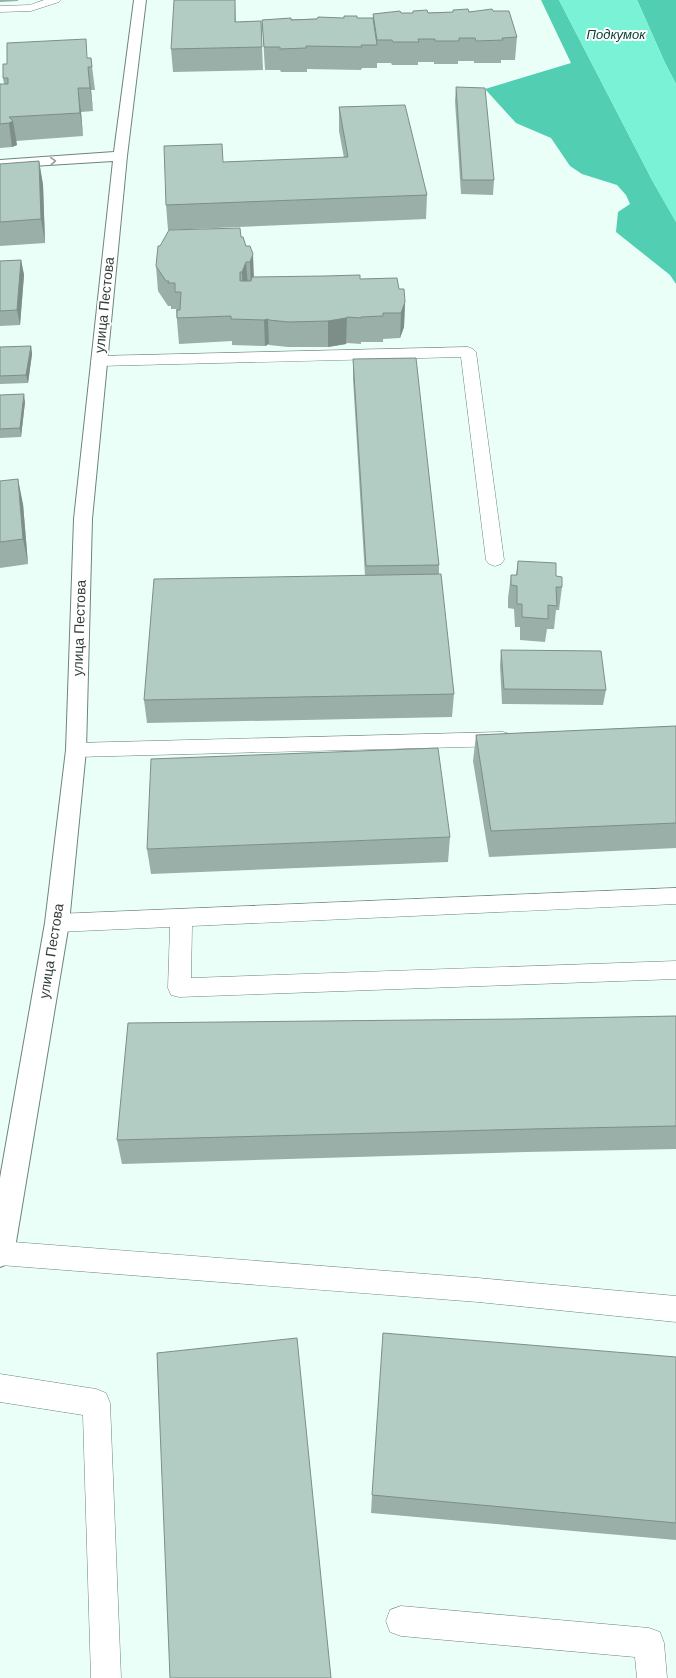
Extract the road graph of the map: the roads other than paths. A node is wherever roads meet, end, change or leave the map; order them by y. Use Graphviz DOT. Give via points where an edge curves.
graph roads {
  1 [pos="54,0"];
  2 [pos="140,0"];
  3 [pos="0,9"];
  4 [pos="120,156"];
  5 [pos="0,164"];
  6 [pos="99,362"];
  7 [pos="495,560"];
  8 [pos="518,738"];
  9 [pos="76,750"];
  10 [pos="676,896"];
  11 [pos="181,918"];
  12 [pos="57,923"];
  13 [pos="676,970"];
  14 [pos="0,1253"];
  15 [pos="676,1309"];
  16 [pos="0,1388"];
  17 [pos="401,1621"];
  18 [pos="106,1678"];
  19 [pos="652,1678"];
  1 -- 3 [label="lane" via="31,8"];
  2 -- 4 [label="street, улица Пестова"];
  5 -- 4 [label="street, one-way"];
  4 -- 6 [label="street, улица Пестова"];
  6 -- 7 [label="lane" via="468,352"];
  6 -- 9 [label="street, улица Пестова" via="82,519"];
  8 -- 9 [label="lane"];
  9 -- 12 [label="street, улица Пестова"];
  10 -- 11 [label="lane"];
  11 -- 12 [label="lane"];
  11 -- 13 [label="lane" via="179,988"];
  12 -- 14 [label="street, улица Пестова"];
  14 -- 15 [label="lane" via="478,1290"];
  16 -- 18 [label="lane" via="96,1403"];
  17 -- 19 [label="lane" via="649,1643"];
}
